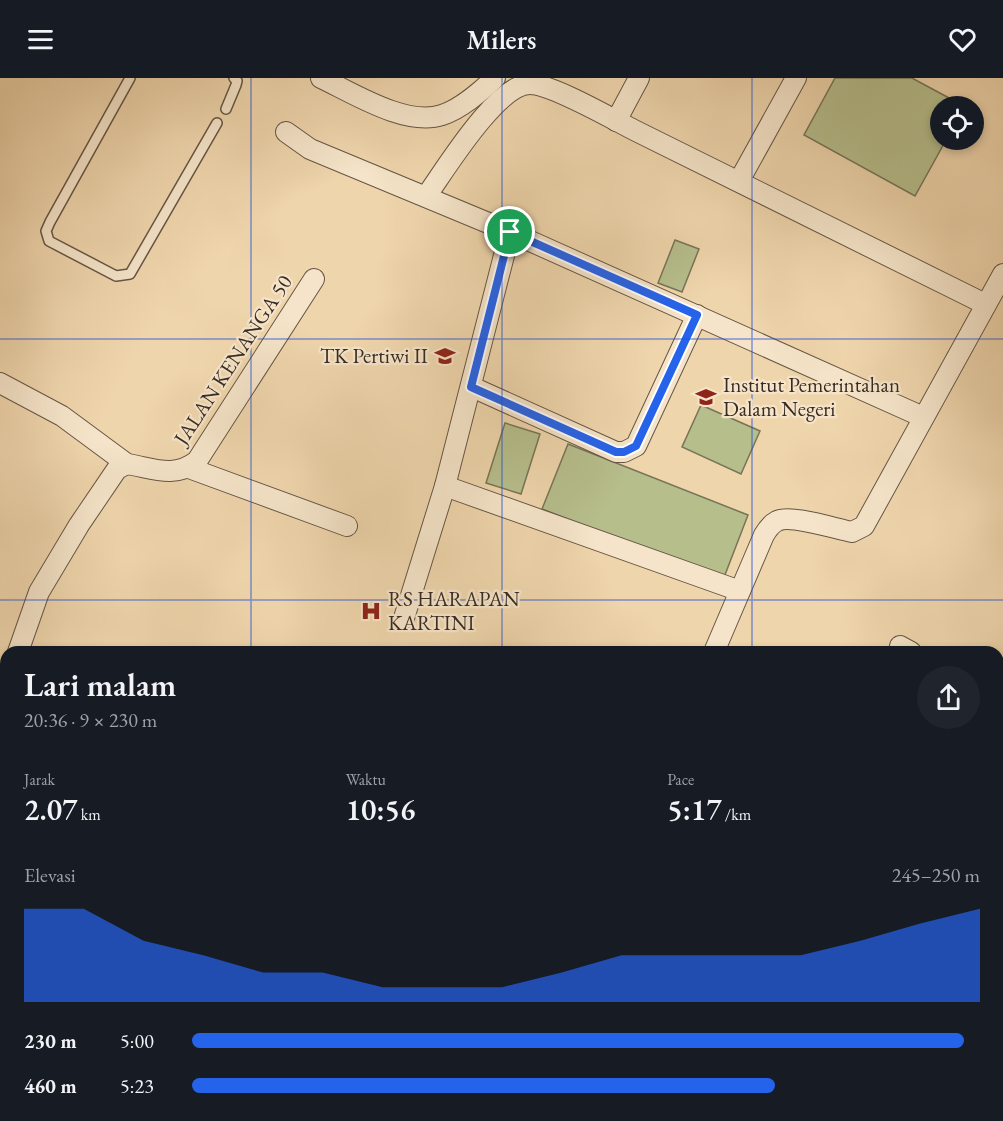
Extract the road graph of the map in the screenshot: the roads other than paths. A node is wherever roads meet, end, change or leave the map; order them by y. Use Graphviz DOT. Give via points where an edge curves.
graph roads {
  1 [pos="130,78"];
  2 [pos="234,78"];
  3 [pos="321,78"];
  4 [pos="495,78"];
  5 [pos="639,78"];
  6 [pos="796,78"];
  7 [pos="226,109"];
  8 [pos="616,121"];
  9 [pos="217,123"];
  10 [pos="286,132"];
  11 [pos="739,181"];
  12 [pos="427,195"];
  13 [pos="510,232"];
  14 [pos="1003,274"];
  15 [pos="314,279"];
  16 [pos="985,304"];
  17 [pos="697,315"];
  18 [pos="0,383"];
  19 [pos="471,387"];
  20 [pos="923,417"];
  21 [pos="127,464"];
  22 [pos="189,468"];
  23 [pos="445,486"];
  24 [pos="347,526"];
  25 [pos="740,591"];
  26 [pos="404,618"];
  27 [pos="20,646"];
  28 [pos="717,646"];
  1 -- 9 [label="lane" via="50,222 46,231 49,242 116,276 130,274"];
  2 -- 7 [label="lane" via="236,85"];
  3 -- 4 [label="street" via="418,119 444,115"];
  5 -- 8 [label="street"];
  6 -- 11 [label="street"];
  8 -- 11 [label="street"];
  8 -- 12 [label="street" via="546,88 529,84 515,89 485,115"];
  10 -- 12 [label="street" via="310,149"];
  11 -- 16 [label="street"];
  12 -- 13 [label="street"];
  13 -- 17 [label="street"];
  13 -- 19 [label="street"];
  14 -- 16 [label="street"];
  15 -- 22 [label="street, JALAN KENANGA 50" via="204,455"];
  16 -- 20 [label="street"];
  17 -- 19 [label="street" via="636,446 624,452 616,452"];
  17 -- 20 [label="street"];
  18 -- 21 [label="street" via="62,416"];
  19 -- 23 [label="street"];
  20 -- 25 [label="street" via="864,526 852,532 779,519 764,535"];
  21 -- 22 [label="street, JALAN KENANGA 50" via="167,472"];
  21 -- 27 [label="street" via="117,469 56,561 39,592"];
  22 -- 24 [label="street"];
  23 -- 25 [label="street"];
  23 -- 26 [label="street"];
  25 -- 28 [label="street"];
}
